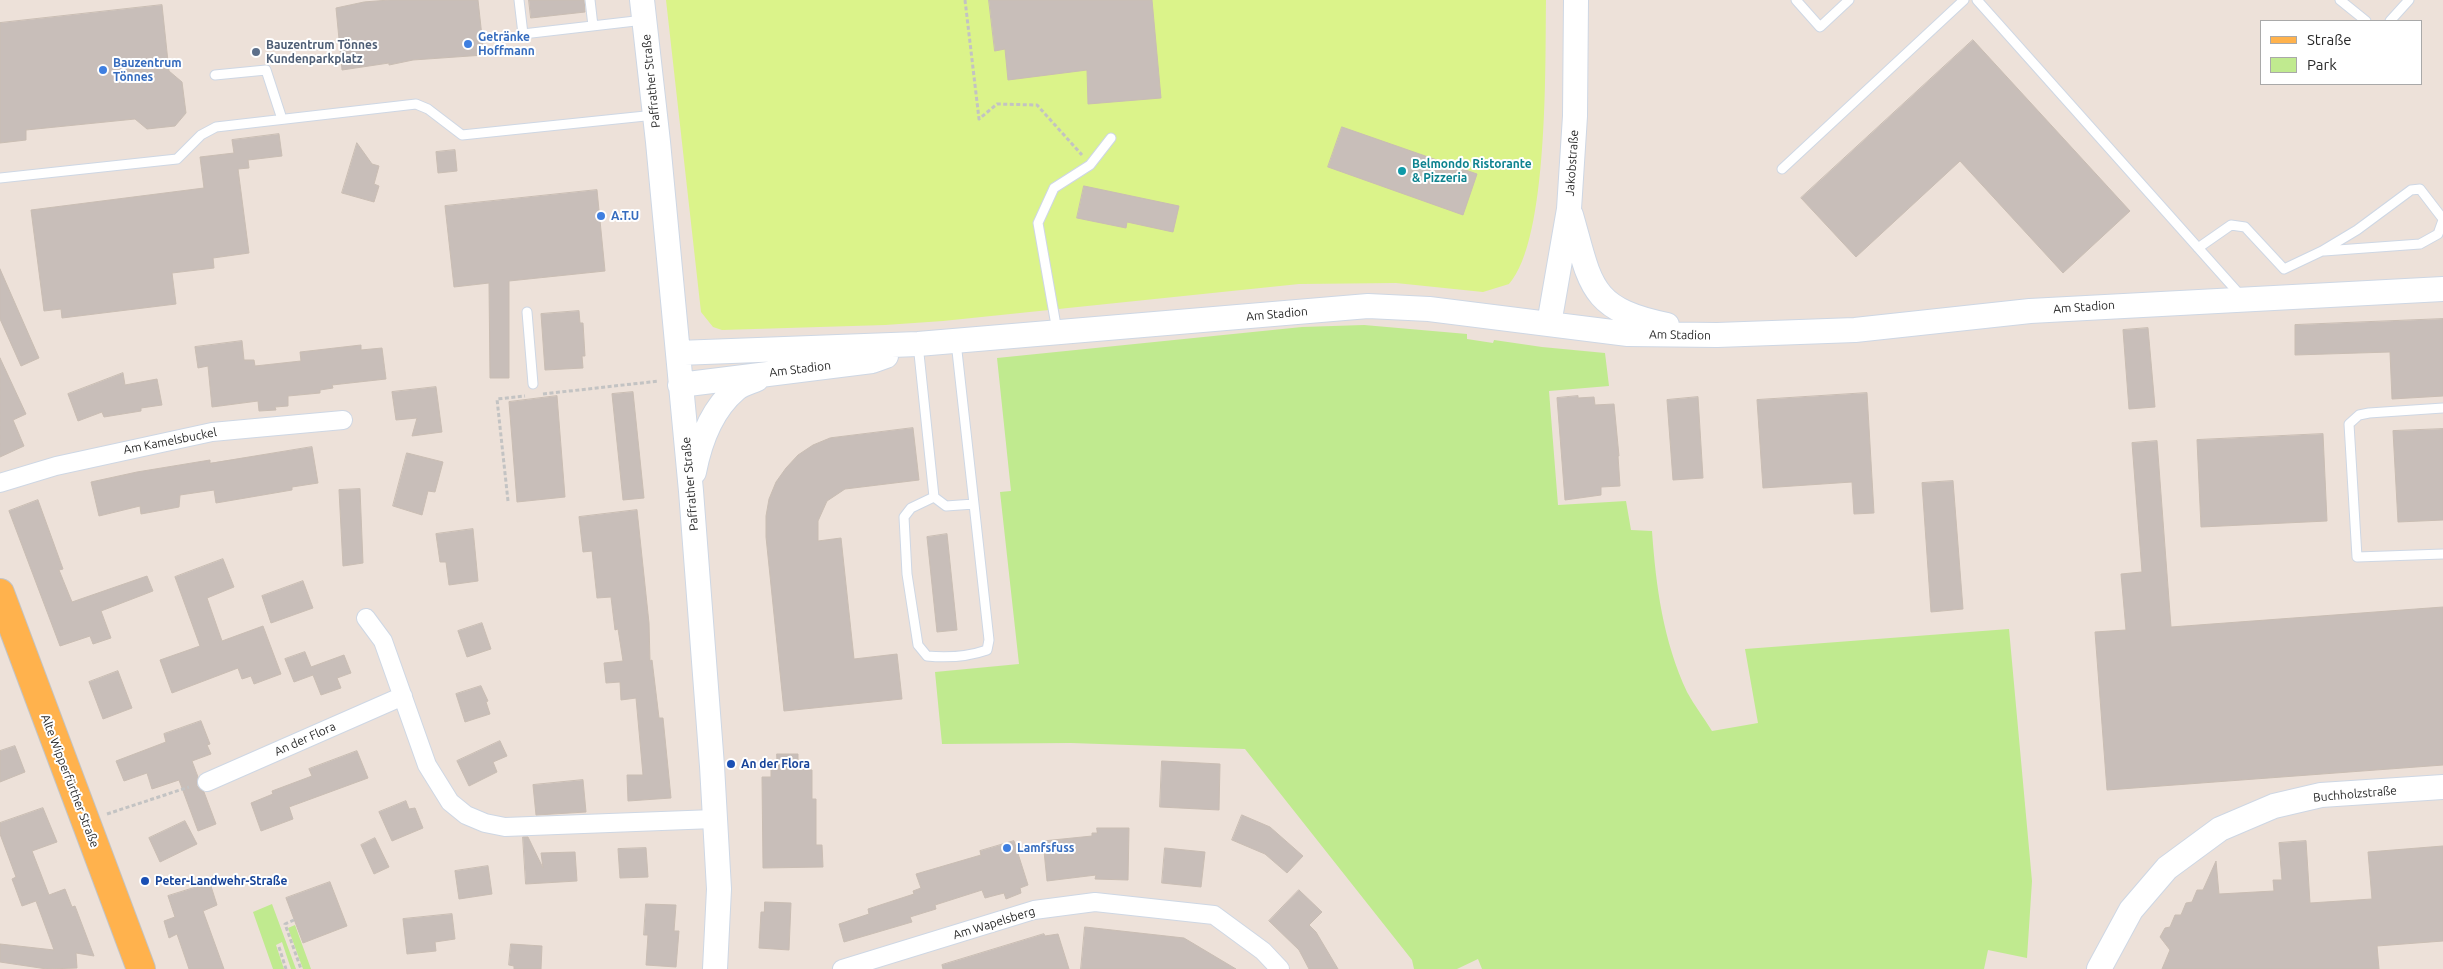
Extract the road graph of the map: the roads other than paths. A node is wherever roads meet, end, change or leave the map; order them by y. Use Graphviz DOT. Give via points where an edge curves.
graph roads {
  1 [pos="519,0"];
  2 [pos="590,0"];
  3 [pos="1576,0"];
  4 [pos="1796,0"];
  5 [pos="1849,0"];
  6 [pos="1964,0"];
  7 [pos="1977,0"];
  8 [pos="2340,0"];
  9 [pos="2409,0"];
  10 [pos="643,10"];
  11 [pos="2365,20"];
  12 [pos="2391,20"];
  13 [pos="593,26"];
  14 [pos="215,75"];
  15 [pos="655,115"];
  16 [pos="282,119"];
  17 [pos="1112,138"];
  18 [pos="1782,169"];
  19 [pos="0,178"];
  20 [pos="1569,208"];
  21 [pos="2443,220"];
  22 [pos="2198,248"];
  23 [pos="2322,251"];
  24 [pos="2443,289"];
  25 [pos="2244,299"];
  26 [pos="527,312"];
  27 [pos="1549,324"];
  28 [pos="1057,331"];
  29 [pos="1717,336"];
  30 [pos="956,340"];
  31 [pos="918,344"];
  32 [pos="678,353"];
  33 [pos="772,372"];
  34 [pos="680,382"];
  35 [pos="534,384"];
  36 [pos="2443,408"];
  37 [pos="343,420"];
  38 [pos="0,484"];
  39 [pos="691,491"];
  40 [pos="934,497"];
  41 [pos="974,504"];
  42 [pos="2443,554"];
  43 [pos="1,598"];
  44 [pos="366,618"];
  45 [pos="403,696"];
  46 [pos="207,782"];
  47 [pos="2443,787"];
  48 [pos="714,819"];
  49 [pos="141,969"];
  50 [pos="715,969"];
  51 [pos="842,969"];
  52 [pos="1280,969"];
  53 [pos="2099,969"];
  1 -- 13 [label="lane" via="523,34"];
  2 -- 13 [label="lane"];
  3 -- 20 [label="main road, Jakobstraße" via="1575,116"];
  4 -- 5 [label="lane" via="1820,27"];
  6 -- 18 [label="lane"];
  7 -- 22 [label="lane"];
  8 -- 11 [label="lane"];
  9 -- 12 [label="lane"];
  10 -- 13 [label="lane"];
  10 -- 15 [label="main road, Paffrather Straße"];
  14 -- 16 [label="lane" via="266,70"];
  15 -- 16 [label="lane" via="462,134 416,104"];
  15 -- 32 [label="main road, Paffrather Straße"];
  16 -- 19 [label="lane" via="210,129 177,159"];
  17 -- 28 [label="lane" via="1090,164 1054,188 1038,223"];
  20 -- 27 [label="main road, Jakobstraße"];
  20 -- 29 [label="main road" via="1587,275 1599,295 1620,311 1645,321"];
  21 -- 23 [label="lane" via="2438,234 2420,244"];
  21 -- 23 [label="lane" via="2420,189 2411,190"];
  22 -- 23 [label="lane" via="2231,225 2245,228 2284,269"];
  22 -- 25 [label="lane"];
  24 -- 25 [label="main road, Am Stadion"];
  25 -- 29 [label="main road, Am Stadion" via="2030,311 1855,330"];
  26 -- 35 [label="lane"];
  27 -- 28 [label="main road, Am Stadion" via="1429,309 1368,306"];
  27 -- 29 [label="main road, Am Stadion" via="1628,334"];
  28 -- 30 [label="main road, Am Stadion"];
  30 -- 31 [label="main road, Am Stadion"];
  30 -- 41 [label="lane"];
  31 -- 32 [label="main road, Am Stadion"];
  31 -- 33 [label="main road, Am Stadion" via="872,361"];
  31 -- 40 [label="lane"];
  32 -- 34 [label="main road, Paffrather Straße"];
  33 -- 34 [label="main road, Am Stadion"];
  33 -- 39 [label="main road" via="737,388 718,408 698,451"];
  34 -- 39 [label="main road, Paffrather Straße"];
  36 -- 42 [label="lane" via="2369,413 2359,415 2349,424 2358,557"];
  37 -- 38 [label="street, Am Kamelsbuckel" via="212,432 65,464"];
  39 -- 48 [label="main road, Paffrather Straße"];
  40 -- 41 [label="lane" via="946,506"];
  40 -- 41 [label="lane" via="911,508 904,517 918,645 927,656 949,658 986,650 989,640"];
  43 -- 49 [label="main road, Alte Wipperfürther Straße"];
  44 -- 45 [label="street" via="383,640"];
  45 -- 46 [label="street, An der Flora"];
  45 -- 48 [label="street" via="427,765 450,802 466,815 485,823 505,827"];
  47 -- 53 [label="main road, Buchholzstraße" via="2321,795 2274,806 2220,829 2167,868 2131,910"];
  48 -- 50 [label="main road, Paffrather Straße" via="719,889"];
  51 -- 52 [label="street, Am Wapelsberg" via="1034,910 1095,902 1214,915 1263,951"];
}
